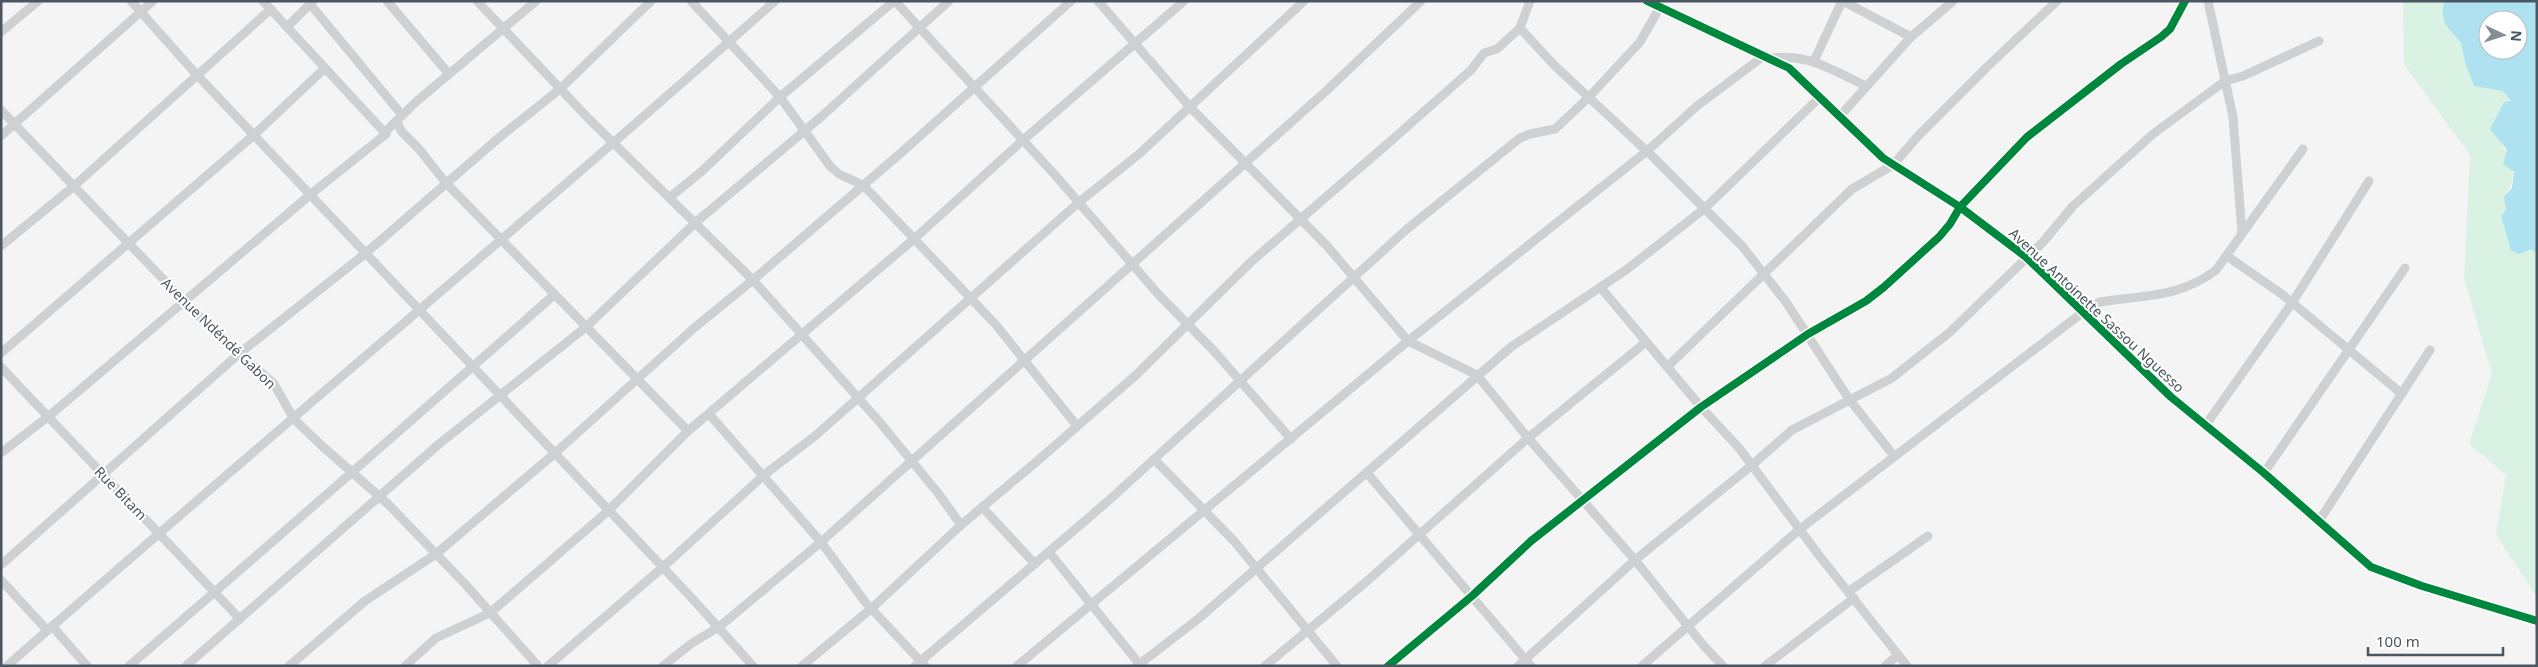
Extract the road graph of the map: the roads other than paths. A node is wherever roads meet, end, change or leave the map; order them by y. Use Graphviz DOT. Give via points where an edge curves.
graph roads {
  1 [pos="38,1"];
  2 [pos="131,1"];
  3 [pos="153,1"];
  4 [pos="263,1"];
  5 [pos="387,1"];
  6 [pos="477,1"];
  7 [pos="536,1"];
  8 [pos="651,1"];
  9 [pos="691,1"];
  10 [pos="775,1"];
  11 [pos="895,1"];
  12 [pos="949,1"];
  13 [pos="1071,1"];
  14 [pos="1098,1"];
  15 [pos="1184,1"];
  16 [pos="1304,1"];
  17 [pos="1421,1"];
  18 [pos="1530,1"];
  19 [pos="1647,1"];
  20 [pos="1842,1"];
  21 [pos="1953,1"];
  22 [pos="2057,1"];
  23 [pos="2185,1"];
  24 [pos="2208,1"];
  25 [pos="312,3"];
  26 [pos="1660,8"];
  27 [pos="271,9"];
  28 [pos="141,11"];
  29 [pos="287,27"];
  30 [pos="919,28"];
  31 [pos="1520,28"];
  32 [pos="504,30"];
  33 [pos="1,32"];
  34 [pos="1911,38"];
  35 [pos="2319,41"];
  36 [pos="728,43"];
  37 [pos="1135,44"];
  38 [pos="1769,57"];
  39 [pos="1814,61"];
  40 [pos="325,68"];
  41 [pos="449,74"];
  42 [pos="197,76"];
  43 [pos="2225,80"];
  44 [pos="1866,86"];
  45 [pos="974,88"];
  46 [pos="560,89"];
  47 [pos="780,97"];
  48 [pos="1588,97"];
  49 [pos="1818,98"];
  50 [pos="1190,107"];
  51 [pos="1,110"];
  52 [pos="1840,116"];
  53 [pos="399,118"];
  54 [pos="14,124"];
  55 [pos="806,130"];
  56 [pos="386,134"];
  57 [pos="1,136"];
  58 [pos="254,136"];
  59 [pos="1022,141"];
  60 [pos="614,143"];
  61 [pos="2302,149"];
  62 [pos="1647,151"];
  63 [pos="1244,163"];
  64 [pos="1894,165"];
  65 [pos="2369,180"];
  66 [pos="446,183"];
  67 [pos="864,185"];
  68 [pos="74,186"];
  69 [pos="311,194"];
  70 [pos="669,198"];
  71 [pos="1078,203"];
  72 [pos="1960,207"];
  73 [pos="1704,210"];
  74 [pos="1299,220"];
  75 [pos="695,223"];
  76 [pos="2242,233"];
  77 [pos="914,239"];
  78 [pos="502,241"];
  79 [pos="129,243"];
  80 [pos="1,246"];
  81 [pos="366,253"];
  82 [pos="2227,256"];
  83 [pos="2026,257"];
  84 [pos="1131,262"];
  85 [pos="2405,268"];
  86 [pos="1765,274"];
  87 [pos="1352,278"];
  88 [pos="753,280"];
  89 [pos="1601,288"];
  90 [pos="554,295"];
  91 [pos="970,299"];
  92 [pos="184,300"];
  93 [pos="2292,303"];
  94 [pos="420,311"];
  95 [pos="2084,312"];
  96 [pos="1186,324"];
  97 [pos="586,327"];
  98 [pos="1808,334"];
  99 [pos="802,336"];
  100 [pos="1408,341"];
  101 [pos="1646,342"];
  102 [pos="2349,348"];
  103 [pos="2430,350"];
  104 [pos="240,352"];
  105 [pos="1,353"];
  106 [pos="1024,360"];
  107 [pos="1,367"];
  108 [pos="1667,367"];
  109 [pos="473,368"];
  110 [pos="1477,375"];
  111 [pos="637,380"];
  112 [pos="1240,383"];
  113 [pos="2402,394"];
  114 [pos="498,395"];
  115 [pos="857,398"];
  116 [pos="1849,399"];
  117 [pos="1701,407"];
  118 [pos="709,414"];
  119 [pos="49,416"];
  120 [pos="294,419"];
  121 [pos="1077,426"];
  122 [pos="2206,426"];
  123 [pos="688,431"];
  124 [pos="1528,438"];
  125 [pos="1291,439"];
  126 [pos="1,454"];
  127 [pos="554,454"];
  128 [pos="1894,456"];
  129 [pos="1154,459"];
  130 [pos="911,460"];
  131 [pos="1751,466"];
  132 [pos="353,472"];
  133 [pos="1367,473"];
  134 [pos="2264,473"];
  135 [pos="764,475"];
  136 [pos="104,476"];
  137 [pos="380,496"];
  138 [pos="1584,501"];
  139 [pos="982,507"];
  140 [pos="608,511"];
  141 [pos="1204,511"];
  142 [pos="2319,520"];
  143 [pos="961,525"];
  144 [pos="1800,529"];
  145 [pos="159,532"];
  146 [pos="1419,534"];
  147 [pos="1928,536"];
  148 [pos="821,542"];
  149 [pos="1049,552"];
  150 [pos="436,554"];
  151 [pos="1635,560"];
  152 [pos="1035,564"];
  153 [pos="1,565"];
  154 [pos="662,568"];
  155 [pos="1256,568"];
  156 [pos="1,580"];
  157 [pos="214,592"];
  158 [pos="1851,595"];
  159 [pos="1472,596"];
  160 [pos="1092,604"];
  161 [pos="872,608"];
  162 [pos="490,613"];
  163 [pos="240,619"];
  164 [pos="2537,621"];
  165 [pos="1688,625"];
  166 [pos="719,627"];
  167 [pos="50,628"];
  168 [pos="1307,631"];
  169 [pos="1898,655"];
  170 [pos="1528,662"];
  171 [pos="920,664"];
  172 [pos="1139,665"];
  173 [pos="7,666"];
  174 [pos="87,666"];
  175 [pos="129,666"];
  176 [pos="186,666"];
  177 [pos="289,666"];
  178 [pos="405,666"];
  179 [pos="538,666"];
  180 [pos="548,666"];
  181 [pos="662,666"];
  182 [pos="753,666"];
  183 [pos="802,666"];
  184 [pos="1017,666"];
  185 [pos="1265,666"];
  186 [pos="1337,666"];
  187 [pos="1388,666"];
  188 [pos="1518,666"];
  189 [pos="1642,666"];
  190 [pos="1723,666"];
  191 [pos="1765,666"];
  192 [pos="1885,666"];
  193 [pos="1907,666"];
  1 -- 33 [label="street"];
  2 -- 28 [label="street"];
  3 -- 28 [label="street"];
  4 -- 27 [label="street"];
  5 -- 41 [label="street"];
  6 -- 32 [label="street"];
  7 -- 32 [label="street"];
  8 -- 46 [label="street"];
  9 -- 36 [label="street"];
  10 -- 36 [label="street"];
  11 -- 30 [label="street"];
  11 -- 47 [label="street"];
  12 -- 30 [label="street"];
  13 -- 45 [label="street"];
  14 -- 37 [label="street"];
  15 -- 37 [label="street"];
  16 -- 50 [label="street"];
  17 -- 63 [label="street" via="1332,86"];
  18 -- 31 [label="street"];
  19 -- 26 [label="street, Avenue Antoinette Sassou Nguesso"];
  20 -- 34 [label="street"];
  20 -- 39 [label="street"];
  21 -- 34 [label="street"];
  22 -- 64 [label="street" via="1918,136"];
  23 -- 72 [label="street" via="2161,37 2027,137"];
  24 -- 43 [label="street"];
  25 -- 29 [label="street"];
  25 -- 53 [label="street"];
  26 -- 38 [label="street, Avenue Antoinette Sassou Nguesso"];
  26 -- 48 [label="street" via="1640,42"];
  27 -- 29 [label="street"];
  27 -- 42 [label="street"];
  28 -- 42 [label="street"];
  28 -- 54 [label="street"];
  29 -- 40 [label="street"];
  30 -- 45 [label="street"];
  30 -- 55 [label="street"];
  31 -- 48 [label="street"];
  31 -- 74 [label="street" via="1497,49 1484,53 1471,70"];
  32 -- 41 [label="street"];
  32 -- 46 [label="street"];
  34 -- 44 [label="street"];
  35 -- 43 [label="street" via="2243,76"];
  36 -- 47 [label="street"];
  36 -- 60 [label="street"];
  37 -- 50 [label="street"];
  37 -- 59 [label="street"];
  38 -- 39 [label="street"];
  38 -- 49 [label="street, Avenue Antoinette Sassou Nguesso" via="1789,68"];
  38 -- 62 [label="street" via="1697,106"];
  39 -- 44 [label="street"];
  40 -- 56 [label="street"];
  40 -- 58 [label="street"];
  41 -- 53 [label="street"];
  42 -- 58 [label="street"];
  42 -- 68 [label="street"];
  43 -- 76 [label="street" via="2234,125"];
  43 -- 83 [label="street" via="2153,134 2095,185"];
  44 -- 52 [label="street"];
  45 -- 59 [label="street"];
  45 -- 67 [label="street"];
  46 -- 60 [label="street"];
  46 -- 66 [label="street"];
  47 -- 55 [label="street"];
  47 -- 70 [label="street"];
  48 -- 62 [label="street"];
  48 -- 87 [label="street" via="1555,128 1520,138"];
  49 -- 52 [label="street, Avenue Antoinette Sassou Nguesso"];
  49 -- 73 [label="street"];
  50 -- 63 [label="street"];
  50 -- 71 [label="street"];
  51 -- 54 [label="street, Avenue Ndéndé Gabon"];
  52 -- 64 [label="street, Avenue Antoinette Sassou Nguesso"];
  53 -- 56 [label="street"];
  53 -- 66 [label="street" via="402,132 420,149"];
  54 -- 57 [label="street"];
  54 -- 68 [label="street, Avenue Ndéndé Gabon"];
  55 -- 67 [label="street" via="830,166 839,174"];
  55 -- 75 [label="street"];
  56 -- 69 [label="street"];
  58 -- 69 [label="street"];
  58 -- 79 [label="street"];
  59 -- 71 [label="street"];
  59 -- 77 [label="street"];
  60 -- 70 [label="street"];
  60 -- 78 [label="street"];
  61 -- 76 [label="street"];
  62 -- 73 [label="street"];
  62 -- 100 [label="street"];
  63 -- 74 [label="street"];
  63 -- 84 [label="street"];
  64 -- 72 [label="street, Avenue Antoinette Sassou Nguesso"];
  64 -- 86 [label="street" via="1852,189"];
  65 -- 93 [label="street"];
  66 -- 78 [label="street"];
  66 -- 81 [label="street"];
  67 -- 77 [label="street"];
  67 -- 88 [label="street"];
  68 -- 79 [label="street, Avenue Ndéndé Gabon"];
  68 -- 80 [label="street"];
  69 -- 81 [label="street"];
  69 -- 92 [label="street"];
  70 -- 75 [label="street"];
  71 -- 84 [label="street"];
  71 -- 91 [label="street"];
  72 -- 83 [label="street, Avenue Antoinette Sassou Nguesso"];
  72 -- 98 [label="street" via="1945,232 1884,287"];
  73 -- 86 [label="street" via="1742,246"];
  73 -- 89 [label="street"];
  74 -- 87 [label="street" via="1327,246"];
  74 -- 96 [label="street"];
  75 -- 88 [label="street"];
  75 -- 97 [label="street"];
  76 -- 82 [label="street"];
  77 -- 91 [label="street"];
  77 -- 99 [label="street"];
  78 -- 90 [label="street"];
  78 -- 94 [label="street"];
  79 -- 92 [label="street, Avenue Ndéndé Gabon"];
  79 -- 105 [label="street"];
  81 -- 94 [label="street"];
  81 -- 104 [label="street"];
  82 -- 93 [label="street"];
  82 -- 95 [label="street" via="2208,276 2179,290 2157,296 2100,302"];
  83 -- 95 [label="street, Avenue Antoinette Sassou Nguesso"];
  83 -- 116 [label="street" via="1916,361 1892,378"];
  84 -- 96 [label="street"];
  84 -- 106 [label="street"];
  85 -- 102 [label="street"];
  86 -- 98 [label="street"];
  86 -- 108 [label="street"];
  87 -- 100 [label="street"];
  87 -- 112 [label="street"];
  88 -- 99 [label="street"];
  88 -- 111 [label="street"];
  89 -- 101 [label="street"];
  89 -- 110 [label="street" via="1526,336"];
  90 -- 97 [label="street"];
  90 -- 109 [label="street"];
  91 -- 106 [label="street"];
  91 -- 115 [label="street"];
  92 -- 104 [label="street, Avenue Ndéndé Gabon"];
  92 -- 119 [label="street"];
  93 -- 102 [label="street"];
  93 -- 122 [label="street"];
  94 -- 109 [label="street"];
  94 -- 120 [label="street"];
  95 -- 122 [label="street, Avenue Antoinette Sassou Nguesso" via="2171,398"];
  95 -- 128 [label="street"];
  96 -- 112 [label="street"];
  96 -- 121 [label="street" via="1136,375"];
  97 -- 111 [label="street"];
  97 -- 114 [label="street"];
  98 -- 116 [label="street"];
  98 -- 117 [label="street"];
  99 -- 115 [label="street"];
  99 -- 118 [label="street"];
  100 -- 110 [label="street"];
  100 -- 125 [label="street"];
  101 -- 108 [label="street"];
  101 -- 124 [label="street"];
  102 -- 113 [label="street"];
  102 -- 134 [label="street"];
  103 -- 113 [label="street"];
  104 -- 120 [label="street, Avenue Ndéndé Gabon" via="274,384"];
  104 -- 136 [label="street"];
  106 -- 121 [label="street"];
  106 -- 130 [label="street"];
  107 -- 119 [label="street, Rue Bitam"];
  108 -- 117 [label="street"];
  109 -- 114 [label="street"];
  109 -- 132 [label="street"];
  110 -- 124 [label="street"];
  110 -- 133 [label="street"];
  111 -- 123 [label="street"];
  111 -- 127 [label="street"];
  112 -- 125 [label="street"];
  112 -- 129 [label="street"];
  113 -- 142 [label="street"];
  114 -- 127 [label="street"];
  114 -- 137 [label="street"];
  115 -- 130 [label="street"];
  115 -- 135 [label="street"];
  116 -- 128 [label="street"];
  116 -- 131 [label="street" via="1792,430"];
  117 -- 131 [label="street"];
  117 -- 138 [label="street"];
  118 -- 123 [label="street"];
  118 -- 135 [label="street"];
  119 -- 126 [label="street"];
  119 -- 136 [label="street, Rue Bitam"];
  120 -- 132 [label="street, Avenue Ndéndé Gabon"];
  120 -- 145 [label="street"];
  121 -- 139 [label="street"];
  122 -- 134 [label="street, Avenue Antoinette Sassou Nguesso"];
  123 -- 140 [label="street"];
  124 -- 138 [label="street"];
  124 -- 146 [label="street"];
  125 -- 141 [label="street"];
  127 -- 140 [label="street"];
  127 -- 150 [label="street"];
  128 -- 144 [label="street"];
  129 -- 141 [label="street"];
  129 -- 149 [label="street"];
  130 -- 143 [label="street"];
  130 -- 148 [label="street"];
  131 -- 144 [label="street"];
  131 -- 151 [label="street"];
  132 -- 137 [label="street, Avenue Ndéndé Gabon"];
  132 -- 157 [label="street"];
  133 -- 146 [label="street"];
  133 -- 155 [label="street"];
  134 -- 142 [label="street, Avenue Antoinette Sassou Nguesso"];
  135 -- 148 [label="street"];
  135 -- 154 [label="street"];
  136 -- 145 [label="street, Rue Bitam"];
  136 -- 153 [label="street"];
  137 -- 150 [label="street, Avenue Ndéndé Gabon"];
  137 -- 163 [label="street"];
  138 -- 151 [label="street"];
  138 -- 159 [label="street" via="1531,541"];
  139 -- 143 [label="street"];
  139 -- 152 [label="street"];
  140 -- 154 [label="street"];
  140 -- 162 [label="street"];
  141 -- 155 [label="street"];
  141 -- 160 [label="street"];
  142 -- 164 [label="street, Avenue Antoinette Sassou Nguesso" via="2376,570"];
  143 -- 161 [label="street"];
  144 -- 158 [label="street"];
  144 -- 165 [label="street"];
  145 -- 157 [label="street, Rue Bitam"];
  145 -- 167 [label="street"];
  146 -- 159 [label="street"];
  146 -- 168 [label="street"];
  147 -- 158 [label="street"];
  148 -- 161 [label="street"];
  148 -- 166 [label="street"];
  149 -- 152 [label="street"];
  149 -- 160 [label="street"];
  150 -- 162 [label="street, Avenue Ndéndé Gabon"];
  150 -- 177 [label="street" via="365,601"];
  151 -- 165 [label="street"];
  151 -- 170 [label="street"];
  152 -- 171 [label="street"];
  154 -- 166 [label="street"];
  154 -- 180 [label="street"];
  155 -- 168 [label="street"];
  155 -- 172 [label="street"];
  156 -- 167 [label="street"];
  157 -- 163 [label="street, Rue Bitam"];
  157 -- 175 [label="street"];
  158 -- 169 [label="street"];
  158 -- 191 [label="street"];
  159 -- 170 [label="street"];
  159 -- 187 [label="street"];
  160 -- 172 [label="street"];
  160 -- 184 [label="street"];
  161 -- 171 [label="street"];
  161 -- 183 [label="street"];
  162 -- 178 [label="street" via="436,638"];
  162 -- 179 [label="street, Avenue Ndéndé Gabon"];
  163 -- 176 [label="street"];
  165 -- 189 [label="street"];
  165 -- 190 [label="street"];
  166 -- 181 [label="street"];
  166 -- 182 [label="street"];
  167 -- 173 [label="street"];
  167 -- 174 [label="street"];
  168 -- 185 [label="street"];
  168 -- 186 [label="street"];
  169 -- 192 [label="street"];
  169 -- 193 [label="street"];
  170 -- 188 [label="street"];
}
